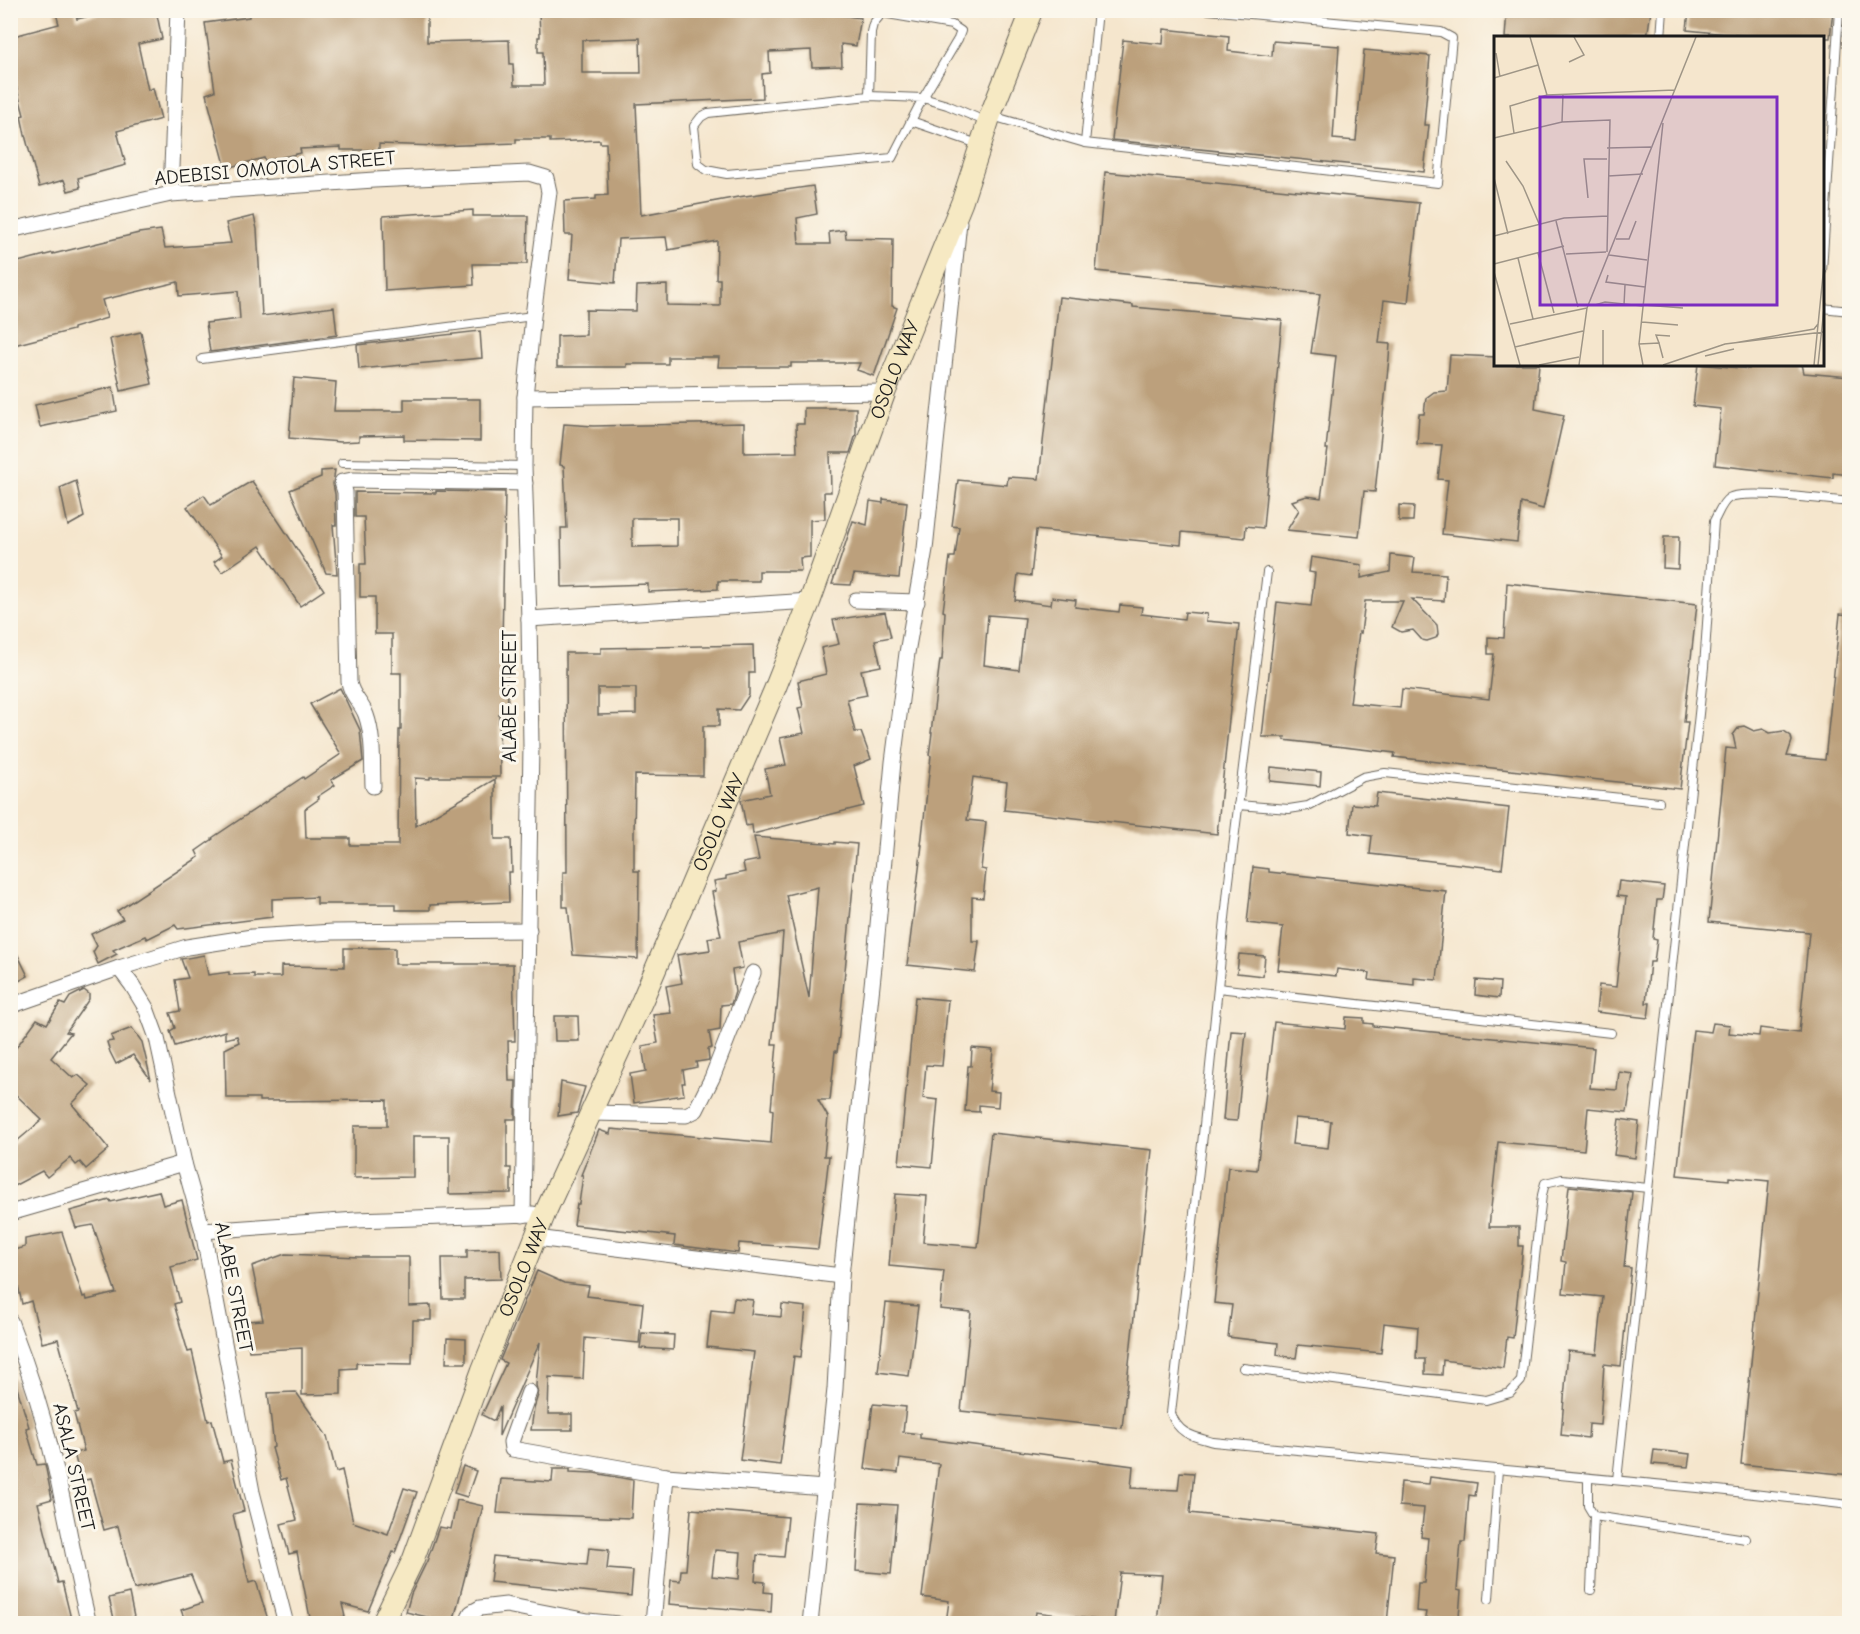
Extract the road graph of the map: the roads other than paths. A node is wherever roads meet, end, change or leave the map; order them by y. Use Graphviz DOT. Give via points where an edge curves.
graph roads {
  1 [pos="178,10"];
  2 [pos="1032,10"];
  3 [pos="1098,10"];
  4 [pos="1208,10"];
  5 [pos="1663,10"];
  6 [pos="1839,10"];
  7 [pos="1661,36"];
  8 [pos="869,96"];
  9 [pos="923,98"];
  10 [pos="989,119"];
  11 [pos="910,122"];
  12 [pos="1085,143"];
  13 [pos="980,145"];
  14 [pos="546,178"];
  15 [pos="171,194"];
  16 [pos="962,202"];
  17 [pos="10,230"];
  18 [pos="1824,240"];
  19 [pos="1824,308"];
  20 [pos="1850,311"];
  21 [pos="533,316"];
  22 [pos="202,359"];
  23 [pos="885,392"];
  24 [pos="525,397"];
  25 [pos="342,463"];
  26 [pos="524,466"];
  27 [pos="525,483"];
  28 [pos="1850,502"];
  29 [pos="1267,572"];
  30 [pos="855,600"];
  31 [pos="810,601"];
  32 [pos="917,602"];
  33 [pos="530,619"];
  34 [pos="374,786"];
  35 [pos="1659,802"];
  36 [pos="1238,805"];
  37 [pos="529,930"];
  38 [pos="119,968"];
  39 [pos="753,973"];
  40 [pos="1218,988"];
  41 [pos="10,1006"];
  42 [pos="1611,1033"];
  43 [pos="592,1113"];
  44 [pos="184,1163"];
  45 [pos="1647,1188"];
  46 [pos="10,1213"];
  47 [pos="545,1213"];
  48 [pos="524,1215"];
  49 [pos="203,1231"];
  50 [pos="536,1238"];
  51 [pos="841,1276"];
  52 [pos="10,1321"];
  53 [pos="1243,1368"];
  54 [pos="529,1392"];
  55 [pos="1498,1469"];
  56 [pos="666,1476"];
  57 [pos="1588,1478"];
  58 [pos="1617,1480"];
  59 [pos="825,1488"];
  60 [pos="1850,1505"];
  61 [pos="1594,1516"];
  62 [pos="1746,1539"];
  63 [pos="1591,1590"];
  64 [pos="1489,1599"];
  65 [pos="89,1623"];
  66 [pos="286,1623"];
  67 [pos="382,1623"];
  68 [pos="467,1623"];
  69 [pos="618,1623"];
  70 [pos="653,1623"];
  71 [pos="810,1623"];
  1 -- 15 [label="street"];
  2 -- 10 [label="main road, OSOLO WAY"];
  3 -- 12 [label="lane"];
  4 -- 12 [label="lane" via="1441,32 1452,38 1438,183"];
  5 -- 7 [label="lane"];
  6 -- 18 [label="lane"];
  8 -- 9 [label="lane"];
  8 -- 9 [label="lane" via="871,32 882,13 952,25 961,31"];
  8 -- 11 [label="lane" via="708,113 693,126 698,164 706,171 727,174 892,158"];
  9 -- 10 [label="lane"];
  9 -- 11 [label="lane"];
  10 -- 12 [label="lane"];
  10 -- 13 [label="main road, OSOLO WAY"];
  11 -- 13 [label="lane"];
  13 -- 16 [label="main road, OSOLO WAY"];
  14 -- 15 [label="street, ADEBISI OMOTOLA STREET" via="530,173"];
  14 -- 21 [label="street, ALABE STREET" via="549,192"];
  15 -- 17 [label="street, ADEBISI OMOTOLA STREET"];
  16 -- 23 [label="main road, OSOLO WAY"];
  16 -- 32 [label="street"];
  19 -- 20 [label="lane"];
  21 -- 22 [label="lane"];
  21 -- 24 [label="street, ALABE STREET"];
  23 -- 24 [label="street"];
  23 -- 31 [label="main road, OSOLO WAY"];
  24 -- 26 [label="street, ALABE STREET"];
  25 -- 26 [label="lane"];
  26 -- 27 [label="street, ALABE STREET"];
  27 -- 33 [label="street, ALABE STREET"];
  27 -- 34 [label="street" via="342,482 349,682 350,691 366,713"];
  28 -- 45 [label="lane" via="1752,494 1730,497 1714,521 1704,667"];
  29 -- 36 [label="lane"];
  30 -- 32 [label="street"];
  31 -- 33 [label="street"];
  31 -- 43 [label="main road, OSOLO WAY"];
  32 -- 51 [label="street" via="892,762"];
  33 -- 37 [label="street, ALABE STREET"];
  35 -- 36 [label="lane" via="1385,773 1363,777 1308,806 1289,809"];
  36 -- 40 [label="lane"];
  37 -- 38 [label="street" via="252,937 187,947"];
  37 -- 48 [label="street, ALABE STREET"];
  38 -- 41 [label="street"];
  38 -- 44 [label="street, ALABE STREET" via="146,1008 157,1038"];
  39 -- 43 [label="street" via="696,1110 686,1115"];
  40 -- 42 [label="lane"];
  40 -- 55 [label="lane" via="1171,1413 1175,1425 1189,1435 1212,1442"];
  43 -- 47 [label="main road, OSOLO WAY"];
  44 -- 46 [label="street"];
  44 -- 49 [label="street, ALABE STREET"];
  45 -- 53 [label="lane" via="1562,1179 1545,1183 1521,1381 1510,1393 1486,1400"];
  45 -- 58 [label="lane"];
  47 -- 48 [label="street"];
  47 -- 50 [label="main road, OSOLO WAY"];
  48 -- 49 [label="street" via="356,1220"];
  49 -- 66 [label="street, ALABE STREET" via="252,1492"];
  50 -- 51 [label="street"];
  50 -- 67 [label="main road, OSOLO WAY" via="413,1560"];
  51 -- 59 [label="street"];
  52 -- 65 [label="street, ASALA STREET" via="55,1463"];
  54 -- 56 [label="street" via="512,1449"];
  55 -- 57 [label="lane"];
  55 -- 64 [label="lane"];
  56 -- 59 [label="street"];
  56 -- 70 [label="street"];
  57 -- 58 [label="lane"];
  57 -- 61 [label="lane" via="1588,1506"];
  58 -- 60 [label="lane"];
  59 -- 71 [label="street"];
  61 -- 62 [label="lane"];
  61 -- 63 [label="lane"];
  68 -- 69 [label="street" via="471,1613 480,1608 506,1605"];
}
